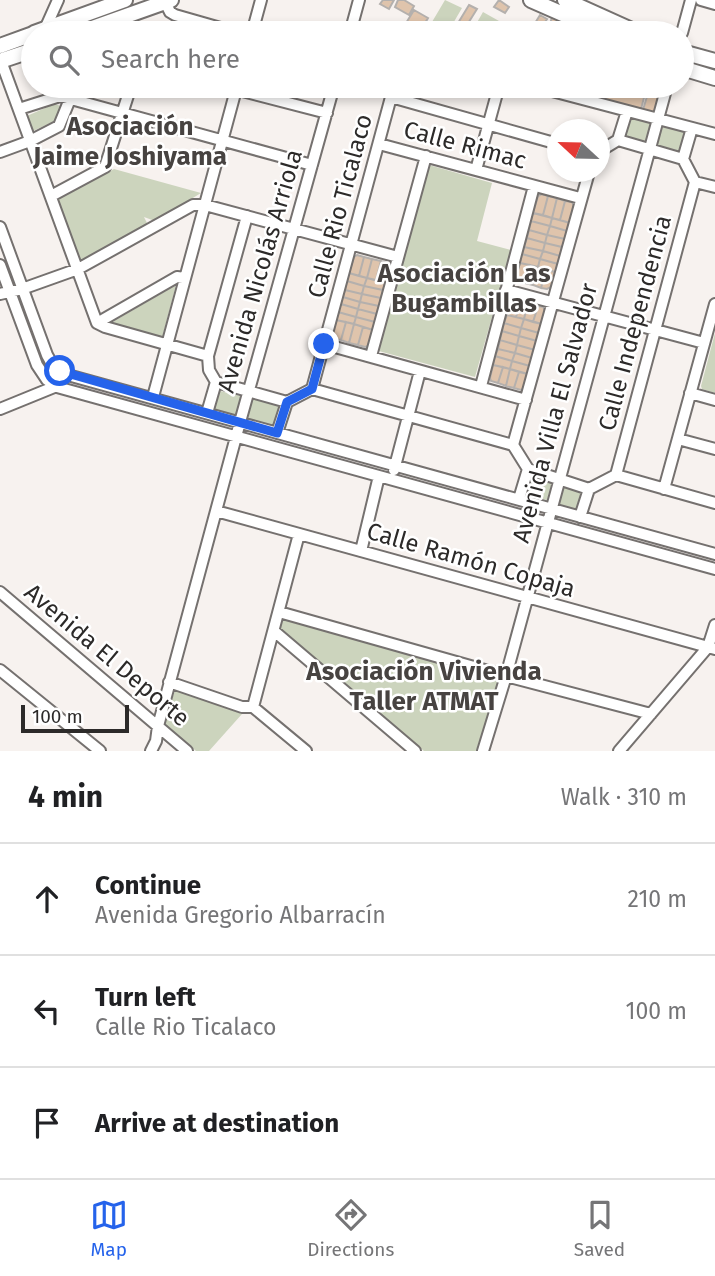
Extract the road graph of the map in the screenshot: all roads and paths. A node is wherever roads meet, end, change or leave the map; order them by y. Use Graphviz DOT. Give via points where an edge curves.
graph roads {
  1 [pos="58,0"];
  2 [pos="125,0"];
  3 [pos="261,0"];
  4 [pos="359,0"];
  5 [pos="531,0"];
  6 [pos="565,0"];
  7 [pos="691,0"];
  8 [pos="701,0"];
  9 [pos="168,1"];
  10 [pos="715,4"];
  11 [pos="46,21"];
  12 [pos="69,21"];
  13 [pos="130,21"];
  14 [pos="196,21"];
  15 [pos="255,21"];
  16 [pos="353,21"];
  17 [pos="586,21"];
  18 [pos="596,21"];
  19 [pos="685,21"];
  20 [pos="21,39"];
  21 [pos="0,46"];
  22 [pos="21,54"];
  23 [pos="694,55"];
  24 [pos="0,61"];
  25 [pos="715,61"];
  26 [pos="694,72"];
  27 [pos="715,78"];
  28 [pos="52,98"];
  29 [pos="66,98"];
  30 [pos="128,98"];
  31 [pos="234,98"];
  32 [pos="273,98"];
  33 [pos="331,98"];
  34 [pos="391,98"];
  35 [pos="395,98"];
  36 [pos="496,98"];
  37 [pos="589,98"];
  38 [pos="664,98"];
  39 [pos="70,99"];
  40 [pos="19,110"];
  41 [pos="627,111"];
  42 [pos="124,113"];
  43 [pos="327,113"];
  44 [pos="658,119"];
  45 [pos="488,124"];
  46 [pos="692,128"];
  47 [pos="715,134"];
  48 [pos="618,139"];
  49 [pos="30,141"];
  50 [pos="223,141"];
  51 [pos="547,141"];
  52 [pos="379,144"];
  53 [pos="610,144"];
  54 [pos="650,149"];
  55 [pos="0,152"];
  56 [pos="426,156"];
  57 [pos="683,159"];
  58 [pos="312,165"];
  59 [pos="475,170"];
  60 [pos="586,182"];
  61 [pos="695,182"];
  62 [pos="534,186"];
  63 [pos="715,187"];
  64 [pos="51,196"];
  65 [pos="580,198"];
  66 [pos="205,205"];
  67 [pos="247,216"];
  68 [pos="0,227"];
  69 [pos="294,229"];
  70 [pos="351,244"];
  71 [pos="398,257"];
  72 [pos="0,265"];
  73 [pos="78,269"];
  74 [pos="185,278"];
  75 [pos="22,289"];
  76 [pos="506,290"];
  77 [pos="5,293"];
  78 [pos="552,303"];
  79 [pos="715,304"];
  80 [pos="604,317"];
  81 [pos="97,323"];
  82 [pos="656,329"];
  83 [pos="704,343"];
  84 [pos="324,344"];
  85 [pos="167,345"];
  86 [pos="208,356"];
  87 [pos="371,356"];
  88 [pos="420,371"];
  89 [pos="69,375"];
  90 [pos="216,382"];
  91 [pos="481,386"];
  92 [pos="57,387"];
  93 [pos="312,389"];
  94 [pos="248,392"];
  95 [pos="690,393"];
  96 [pos="153,397"];
  97 [pos="526,400"];
  98 [pos="715,400"];
  99 [pos="287,402"];
  100 [pos="0,409"];
  101 [pos="207,413"];
  102 [pos="407,416"];
  103 [pos="240,422"];
  104 [pos="277,433"];
  105 [pos="236,436"];
  106 [pos="678,439"];
  107 [pos="513,445"];
  108 [pos="715,449"];
  109 [pos="395,465"];
  110 [pos="528,469"];
  111 [pos="615,475"];
  112 [pos="379,476"];
  113 [pos="391,479"];
  114 [pos="559,479"];
  115 [pos="589,489"];
  116 [pos="664,489"];
  117 [pos="519,499"];
  118 [pos="715,503"];
  119 [pos="551,508"];
  120 [pos="216,511"];
  121 [pos="580,517"];
  122 [pos="547,522"];
  123 [pos="299,534"];
  124 [pos="362,551"];
  125 [pos="715,554"];
  126 [pos="715,569"];
  127 [pos="0,592"];
  128 [pos="526,598"];
  129 [pos="278,612"];
  130 [pos="715,625"];
  131 [pos="274,631"];
  132 [pos="711,648"];
  133 [pos="0,670"];
  134 [pos="506,676"];
  135 [pos="169,682"];
  136 [pos="253,707"];
  137 [pos="651,714"];
  138 [pos="158,726"];
  139 [pos="100,751"];
  140 [pos="151,751"];
  141 [pos="187,751"];
  142 [pos="306,751"];
  143 [pos="415,751"];
  144 [pos="483,751"];
  145 [pos="619,751"];
  1 -- 11 [label="street"];
  2 -- 12 [label="main road"];
  3 -- 15 [label="street"];
  4 -- 16 [label="street"];
  5 -- 17 [label="main road"];
  6 -- 18 [label="main road"];
  7 -- 19 [label="street"];
  8 -- 10 [label="street"];
  9 -- 13 [label="main road"];
  9 -- 14 [label="street" via="170,12"];
  20 -- 21 [label="main road"];
  22 -- 24 [label="main road"];
  23 -- 25 [label="main road"];
  24 -- 40 [label="street"];
  26 -- 27 [label="main road"];
  28 -- 40 [label="street"];
  29 -- 39 [label="street"];
  30 -- 42 [label="street"];
  31 -- 50 [label="street"];
  32 -- 43 [label="street"];
  33 -- 43 [label="street, Avenida Nicolás Arriola"];
  34 -- 52 [label="street, Calle Rio Ticalaco"];
  35 -- 45 [label="street"];
  36 -- 45 [label="street"];
  37 -- 41 [label="street"];
  38 -- 44 [label="street, Avenida Villa El Salvador"];
  39 -- 42 [label="street"];
  39 -- 49 [label="street" via="59,126"];
  40 -- 49 [label="street"];
  41 -- 44 [label="street"];
  41 -- 48 [label="street"];
  42 -- 50 [label="street"];
  42 -- 64 [label="street" via="105,167"];
  43 -- 58 [label="street, Avenida Nicolás Arriola"];
  44 -- 46 [label="street"];
  44 -- 54 [label="street, Avenida Villa El Salvador"];
  45 -- 51 [label="street"];
  45 -- 59 [label="street"];
  46 -- 47 [label="street"];
  46 -- 57 [label="street"];
  48 -- 53 [label="street"];
  48 -- 54 [label="street"];
  49 -- 55 [label="street"];
  49 -- 64 [label="street"];
  50 -- 58 [label="street"];
  50 -- 66 [label="street"];
  52 -- 56 [label="street, Calle Rimac"];
  52 -- 70 [label="street, Calle Rio Ticalaco"];
  54 -- 57 [label="street"];
  54 -- 80 [label="street, Avenida Villa El Salvador"];
  56 -- 59 [label="street, Calle Rimac"];
  56 -- 71 [label="street"];
  57 -- 61 [label="street"];
  58 -- 69 [label="street, Avenida Nicolás Arriola"];
  59 -- 62 [label="street, Calle Rimac"];
  60 -- 65 [label="street"];
  61 -- 63 [label="street"];
  61 -- 82 [label="street, Calle Independencia"];
  62 -- 65 [label="street, Calle Rimac"];
  62 -- 76 [label="street"];
  64 -- 73 [label="street"];
  65 -- 78 [label="street"];
  66 -- 67 [label="street"];
  66 -- 73 [label="street" via="193,205"];
  66 -- 74 [label="street"];
  67 -- 69 [label="street"];
  67 -- 86 [label="street"];
  68 -- 75 [label="street"];
  69 -- 70 [label="street"];
  69 -- 94 [label="street, Avenida Nicolás Arriola"];
  70 -- 71 [label="street"];
  70 -- 84 [label="street, Calle Rio Ticalaco"];
  71 -- 87 [label="street"];
  72 -- 77 [label="street"];
  73 -- 75 [label="street"];
  73 -- 81 [label="street"];
  74 -- 81 [label="street" via="177,277"];
  74 -- 85 [label="street"];
  75 -- 77 [label="street"];
  75 -- 89 [label="street" via="49,360"];
  76 -- 78 [label="street"];
  76 -- 91 [label="street"];
  77 -- 92 [label="street" via="40,371"];
  78 -- 80 [label="street"];
  78 -- 97 [label="street"];
  79 -- 83 [label="street"];
  80 -- 82 [label="street"];
  80 -- 114 [label="street, Avenida Villa El Salvador"];
  81 -- 85 [label="street"];
  82 -- 83 [label="street"];
  82 -- 111 [label="street, Calle Independencia"];
  83 -- 95 [label="street"];
  84 -- 87 [label="street"];
  84 -- 93 [label="street, Calle Rio Ticalaco"];
  85 -- 86 [label="street"];
  85 -- 96 [label="street"];
  86 -- 90 [label="street"];
  87 -- 88 [label="street"];
  88 -- 91 [label="street"];
  88 -- 102 [label="street"];
  89 -- 92 [label="street"];
  89 -- 96 [label="street"];
  90 -- 94 [label="street"];
  90 -- 101 [label="street"];
  91 -- 97 [label="street"];
  92 -- 100 [label="street"];
  92 -- 105 [label="street"];
  93 -- 99 [label="street"];
  93 -- 102 [label="street"];
  94 -- 99 [label="street"];
  94 -- 103 [label="street, Avenida Nicolás Arriola"];
  95 -- 98 [label="street"];
  95 -- 106 [label="street"];
  96 -- 101 [label="street"];
  97 -- 107 [label="street"];
  99 -- 104 [label="street"];
  101 -- 103 [label="street"];
  102 -- 107 [label="street"];
  102 -- 109 [label="street"];
  103 -- 104 [label="street"];
  103 -- 105 [label="street, Avenida Nicolás Arriola"];
  104 -- 109 [label="street"];
  105 -- 112 [label="street"];
  105 -- 120 [label="street, Avenida Nicolás Arriola"];
  106 -- 108 [label="street"];
  106 -- 116 [label="street"];
  107 -- 110 [label="street"];
  109 -- 113 [label="street"];
  109 -- 117 [label="street"];
  110 -- 114 [label="street"];
  110 -- 117 [label="street"];
  111 -- 115 [label="street"];
  111 -- 116 [label="street"];
  112 -- 113 [label="street"];
  112 -- 124 [label="street"];
  113 -- 122 [label="street"];
  114 -- 115 [label="street"];
  114 -- 119 [label="street, Avenida Villa El Salvador"];
  115 -- 121 [label="street"];
  116 -- 118 [label="street"];
  117 -- 119 [label="street"];
  119 -- 121 [label="street"];
  119 -- 122 [label="street, Avenida Villa El Salvador"];
  120 -- 123 [label="street, Calle Ramón Copaja"];
  120 -- 135 [label="street, Avenida Nicolás Arriola"];
  121 -- 125 [label="street"];
  122 -- 126 [label="street"];
  122 -- 128 [label="street, Avenida Villa El Salvador"];
  123 -- 124 [label="street, Calle Ramón Copaja"];
  123 -- 129 [label="street"];
  124 -- 128 [label="street, Calle Ramón Copaja"];
  127 -- 138 [label="street, Avenida El Deporte"];
  128 -- 132 [label="street, Calle Ramón Copaja"];
  128 -- 134 [label="street, Avenida Villa El Salvador"];
  129 -- 131 [label="street"];
  129 -- 134 [label="street"];
  130 -- 132 [label="street"];
  131 -- 136 [label="street"];
  131 -- 143 [label="street"];
  132 -- 137 [label="street"];
  133 -- 139 [label="street"];
  134 -- 137 [label="street"];
  134 -- 144 [label="street, Avenida Villa El Salvador"];
  135 -- 136 [label="street"];
  135 -- 138 [label="street, Avenida Nicolás Arriola"];
  136 -- 142 [label="street"];
  137 -- 145 [label="street"];
  138 -- 140 [label="street, Avenida Nicolás Arriola"];
  138 -- 141 [label="street, Avenida El Deporte"];
}
